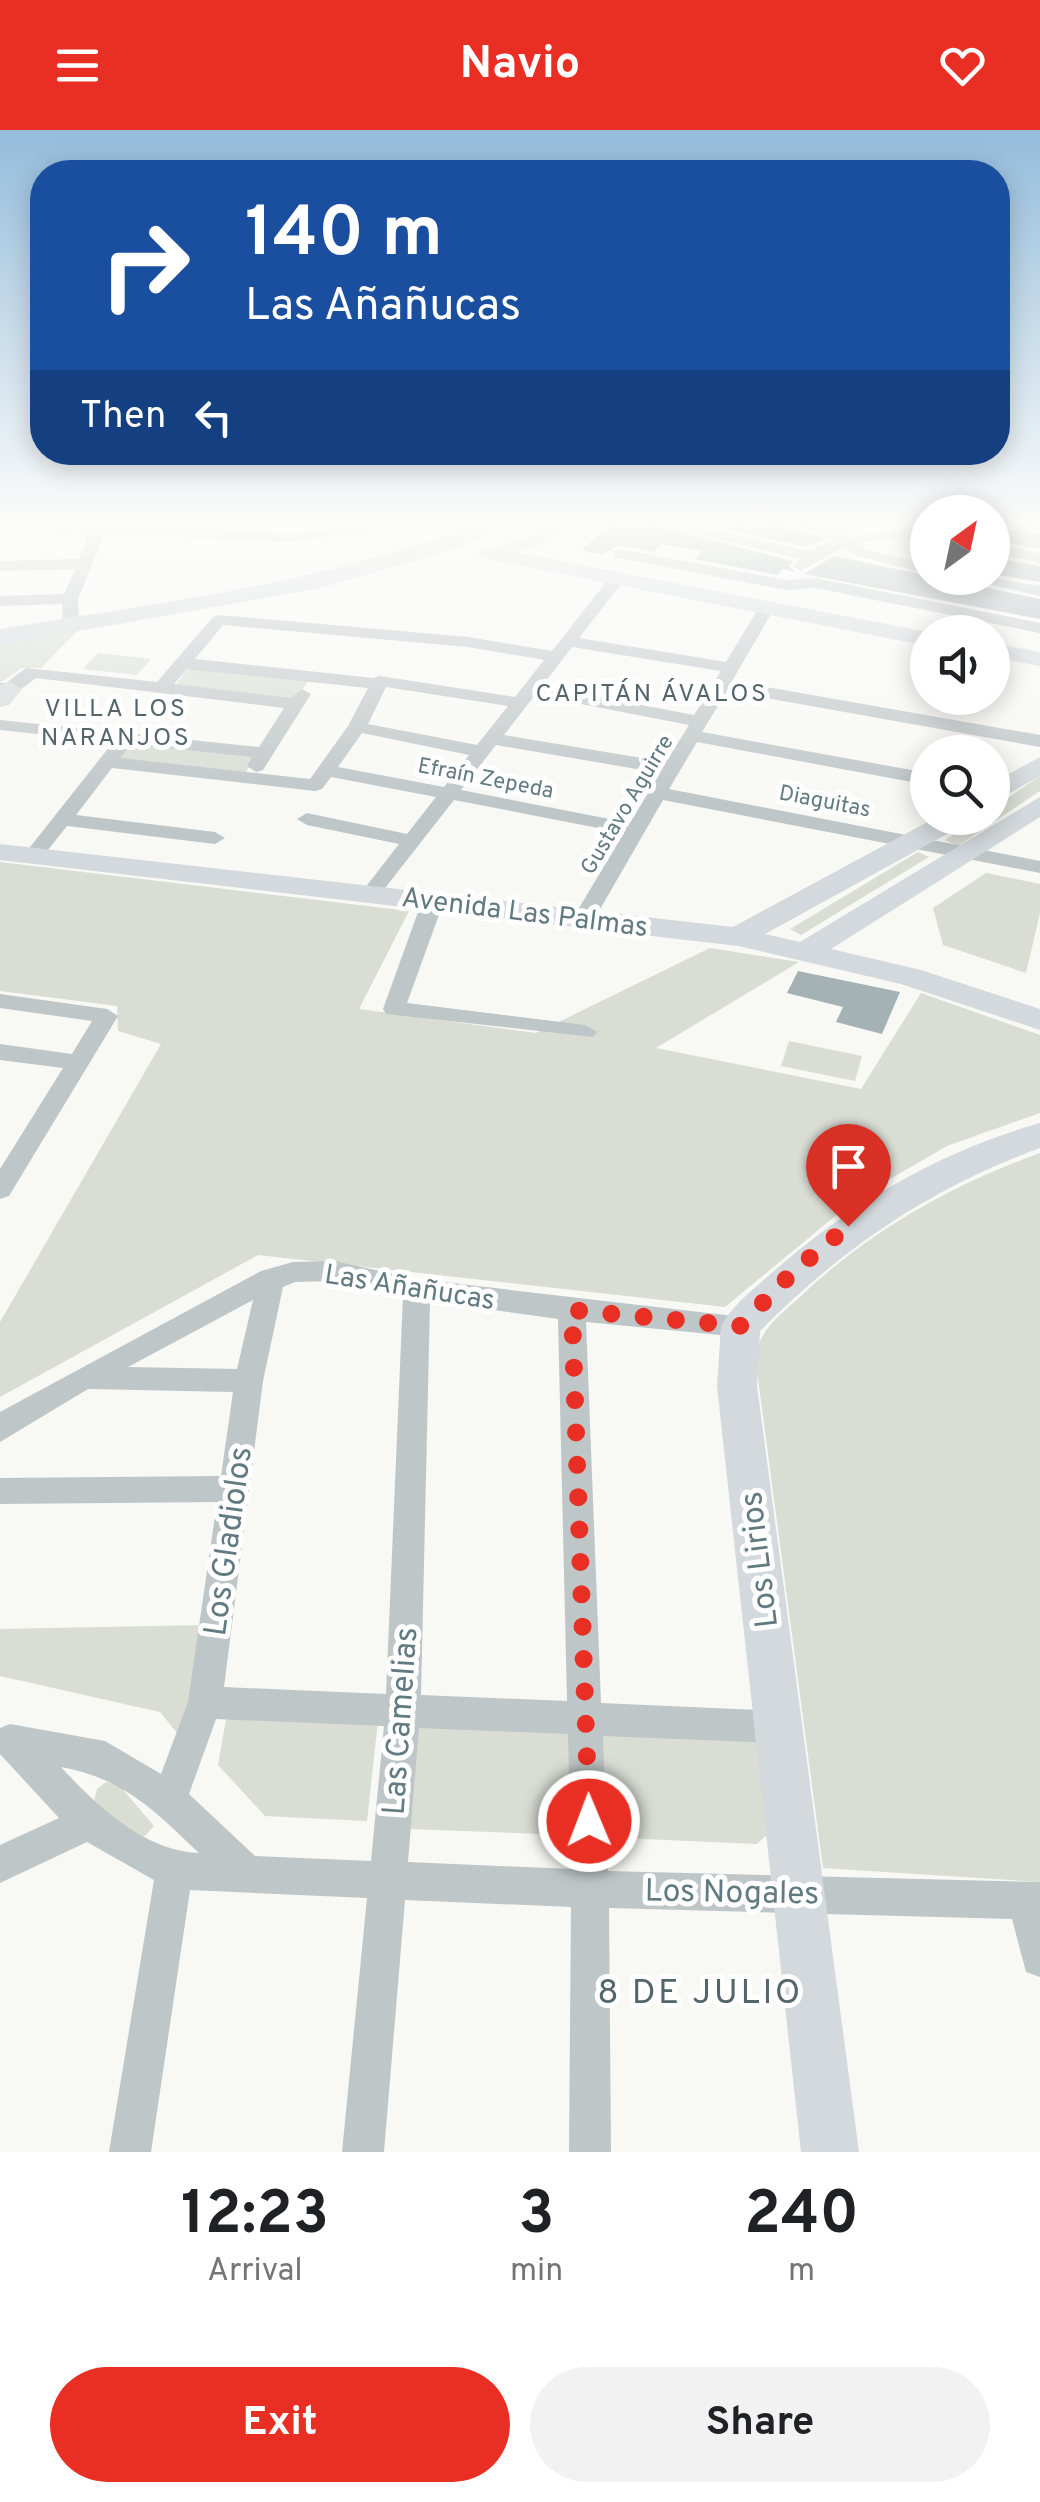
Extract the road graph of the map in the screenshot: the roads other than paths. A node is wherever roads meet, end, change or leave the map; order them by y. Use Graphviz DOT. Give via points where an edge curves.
graph roads {
  1 [pos="56,616"];
  2 [pos="587,616"];
  3 [pos="762,616"];
  4 [pos="807,616"];
  5 [pos="1010,622"];
  6 [pos="1040,628"];
  7 [pos="910,635"];
  8 [pos="0,637"];
  9 [pos="568,641"];
  10 [pos="1010,653"];
  11 [pos="556,657"];
  12 [pos="1040,659"];
  13 [pos="182,663"];
  14 [pos="728,676"];
  15 [pos="314,678"];
  16 [pos="378,682"];
  17 [pos="163,686"];
  18 [pos="3,692"];
  19 [pos="525,696"];
  20 [pos="296,704"];
  21 [pos="0,725"];
  22 [pos="357,726"];
  23 [pos="696,729"];
  24 [pos="125,738"];
  25 [pos="1040,742"];
  26 [pos="487,745"];
  27 [pos="266,753"];
  28 [pos="108,762"];
  29 [pos="1040,765"];
  30 [pos="673,769"];
  31 [pos="910,775"];
  32 [pos="247,778"];
  33 [pos="320,778"];
  34 [pos="1010,783"];
  35 [pos="658,793"];
  36 [pos="448,796"];
  37 [pos="1040,805"];
  38 [pos="62,818"];
  39 [pos="307,819"];
  40 [pos="637,830"];
  41 [pos="925,835"];
  42 [pos="215,838"];
  43 [pos="412,841"];
  44 [pos="913,842"];
  45 [pos="0,852"];
  46 [pos="967,854"];
  47 [pos="32,856"];
  48 [pos="1040,867"];
  49 [pos="371,893"];
  50 [pos="433,901"];
  51 [pos="584,918"];
  52 [pos="738,936"];
  53 [pos="807,951"];
  54 [pos="0,1001"];
  55 [pos="1040,1020"];
  56 [pos="585,1032"];
  57 [pos="0,1052"];
  58 [pos="81,1063"];
  59 [pos="1040,1136"];
  60 [pos="10,1158"];
  61 [pos="0,1190"];
  62 [pos="272,1278"];
  63 [pos="418,1289"];
  64 [pos="572,1310"];
  65 [pos="740,1326"];
  66 [pos="84,1378"];
  67 [pos="249,1381"];
  68 [pos="0,1430"];
  69 [pos="234,1489"];
  70 [pos="0,1491"];
  71 [pos="206,1702"];
  72 [pos="403,1710"];
  73 [pos="586,1718"];
  74 [pos="779,1727"];
  75 [pos="7,1740"];
  76 [pos="169,1800"];
  77 [pos="88,1823"];
  78 [pos="0,1864"];
  79 [pos="174,1871"];
  80 [pos="244,1871"];
  81 [pos="386,1878"];
  82 [pos="590,1889"];
  83 [pos="798,1892"];
  84 [pos="1034,1900"];
  85 [pos="1040,1958"];
  86 [pos="130,2152"];
  87 [pos="363,2152"];
  88 [pos="590,2152"];
  89 [pos="830,2152"];
  1 -- 8 [label="main road"];
  2 -- 9 [label="street"];
  3 -- 14 [label="street, Gustavo Aguirre"];
  4 -- 7 [label="street"];
  5 -- 6 [label="street"];
  9 -- 11 [label="street"];
  9 -- 14 [label="street"];
  10 -- 12 [label="street"];
  11 -- 13 [label="street" via="468,642 219,620"];
  11 -- 19 [label="street"];
  13 -- 15 [label="street"];
  13 -- 17 [label="street"];
  14 -- 23 [label="street, Gustavo Aguirre"];
  14 -- 25 [label="street"];
  15 -- 16 [label="street"];
  15 -- 20 [label="street"];
  16 -- 19 [label="street"];
  16 -- 22 [label="street"];
  17 -- 18 [label="street" via="32,672"];
  17 -- 20 [label="street"];
  19 -- 23 [label="street"];
  19 -- 26 [label="street"];
  20 -- 27 [label="street"];
  21 -- 24 [label="street"];
  22 -- 26 [label="street"];
  22 -- 33 [label="street"];
  23 -- 30 [label="street, Gustavo Aguirre"];
  23 -- 31 [label="street"];
  24 -- 27 [label="street"];
  24 -- 28 [label="street"];
  26 -- 30 [label="street"];
  26 -- 36 [label="street"];
  27 -- 32 [label="street"];
  28 -- 32 [label="street, Efraín Zepeda"];
  28 -- 38 [label="street"];
  29 -- 34 [label="street"];
  30 -- 35 [label="street, Gustavo Aguirre"];
  32 -- 33 [label="street, Efraín Zepeda"];
  33 -- 36 [label="street, Efraín Zepeda"];
  35 -- 40 [label="street, Gustavo Aguirre"];
  35 -- 44 [label="street, Diaguitas"];
  36 -- 40 [label="street, Efraín Zepeda"];
  36 -- 43 [label="street"];
  37 -- 46 [label="street"];
  38 -- 42 [label="street"];
  38 -- 47 [label="street"];
  39 -- 43 [label="street"];
  40 -- 51 [label="street, Gustavo Aguirre"];
  41 -- 44 [label="street"];
  43 -- 49 [label="street"];
  44 -- 46 [label="street, Diaguitas"];
  44 -- 52 [label="street"];
  45 -- 47 [label="street, Avenida Las Palmas"];
  46 -- 48 [label="street, Diaguitas"];
  46 -- 53 [label="street"];
  47 -- 49 [label="street, Avenida Las Palmas"];
  49 -- 50 [label="street, Avenida Las Palmas"];
  50 -- 51 [label="street, Avenida Las Palmas"];
  50 -- 56 [label="street" via="394,1009"];
  51 -- 52 [label="street, Avenida Las Palmas"];
  52 -- 53 [label="street, Avenida Las Palmas"];
  53 -- 55 [label="street, Avenida Las Palmas" via="910,976"];
  54 -- 58 [label="street" via="107,1016"];
  57 -- 58 [label="street"];
  58 -- 60 [label="street"];
  59 -- 65 [label="street" via="966,1162 848,1226"];
  60 -- 61 [label="street"];
  62 -- 63 [label="street, Las Añañucas" via="324,1271"];
  62 -- 66 [label="street, Las Añañucas"];
  62 -- 67 [label="street, Los Gladiolos"];
  63 -- 64 [label="street, Las Añañucas"];
  63 -- 72 [label="street, Las Camelias"];
  64 -- 65 [label="street, Las Añañucas"];
  64 -- 73 [label="street"];
  65 -- 74 [label="street, Los Lirios" via="737,1386"];
  66 -- 67 [label="street"];
  66 -- 68 [label="street, Las Añañucas"];
  67 -- 69 [label="street, Los Gladiolos"];
  69 -- 70 [label="street"];
  69 -- 71 [label="street, Los Gladiolos"];
  71 -- 72 [label="street"];
  71 -- 76 [label="street, Los Gladiolos"];
  72 -- 73 [label="street"];
  72 -- 81 [label="street, Las Camelias"];
  73 -- 74 [label="street"];
  73 -- 82 [label="street"];
  74 -- 83 [label="street, Los Lirios"];
  75 -- 76 [label="street, Los Nogales" via="105,1758"];
  75 -- 77 [label="street, Los Nogales"];
  76 -- 80 [label="street, Los Nogales"];
  77 -- 78 [label="street"];
  77 -- 79 [label="street, Los Nogales"];
  79 -- 80 [label="street, Los Nogales"];
  79 -- 86 [label="street"];
  80 -- 81 [label="street, Los Nogales"];
  81 -- 82 [label="street, Los Nogales"];
  81 -- 87 [label="street, Las Camelias"];
  82 -- 83 [label="street, Los Nogales"];
  82 -- 88 [label="street"];
  83 -- 84 [label="street, Los Nogales"];
  83 -- 89 [label="street, Los Lirios"];
  84 -- 85 [label="street"];
}
